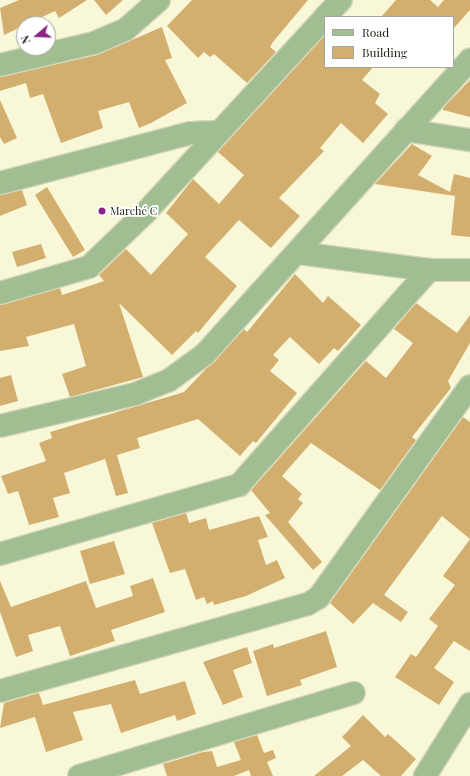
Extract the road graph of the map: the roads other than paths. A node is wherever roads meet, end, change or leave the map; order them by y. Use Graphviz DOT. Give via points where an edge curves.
graph roads {
  1 [pos="159,0"];
  2 [pos="341,0"];
  3 [pos="326,16"];
  4 [pos="324,18"];
  5 [pos="470,60"];
  6 [pos="0,65"];
  7 [pos="406,130"];
  8 [pos="217,132"];
  9 [pos="470,140"];
  10 [pos="0,183"];
  11 [pos="298,253"];
  12 [pos="429,270"];
  13 [pos="470,270"];
  14 [pos="0,293"];
  15 [pos="470,386"];
  16 [pos="0,426"];
  17 [pos="0,554"];
  18 [pos="0,692"];
  19 [pos="354,693"];
  20 [pos="470,704"];
  21 [pos="79,776"];
  22 [pos="425,776"];
  1 -- 6 [label="street" via="125,30 94,43"];
  2 -- 3 [label="street"];
  4 -- 8 [label="street"];
  5 -- 7 [label="street"];
  7 -- 9 [label="street"];
  7 -- 11 [label="street"];
  8 -- 10 [label="street" via="191,133"];
  8 -- 14 [label="street" via="145,213 90,267"];
  11 -- 12 [label="street"];
  11 -- 16 [label="street" via="205,354 168,381 135,394"];
  12 -- 13 [label="street"];
  12 -- 17 [label="street" via="239,485"];
  15 -- 18 [label="street" via="314,601"];
  19 -- 21 [label="street"];
  20 -- 22 [label="street"];
}
